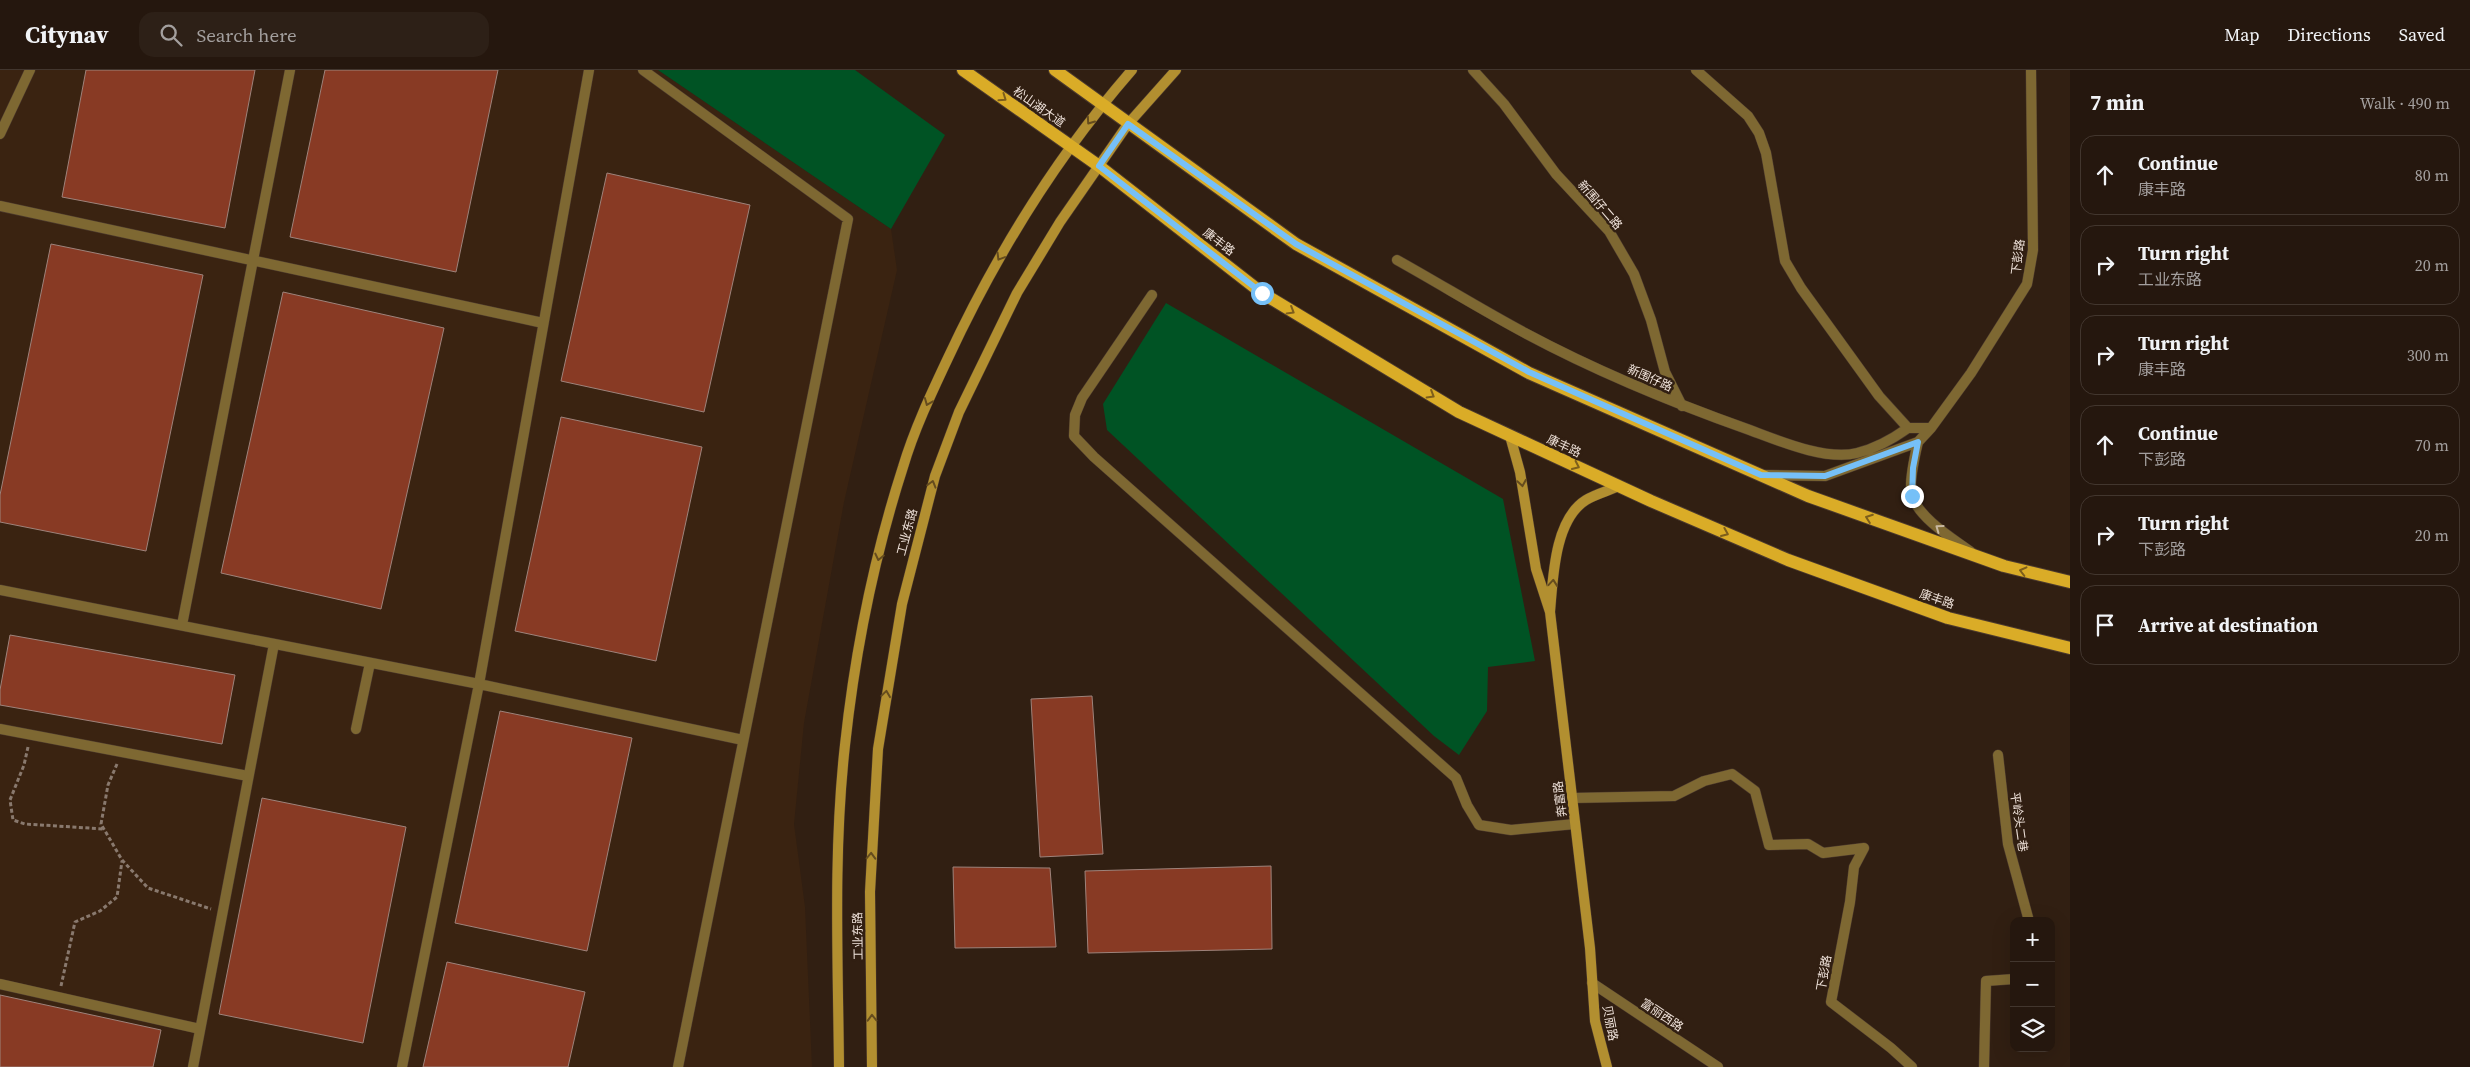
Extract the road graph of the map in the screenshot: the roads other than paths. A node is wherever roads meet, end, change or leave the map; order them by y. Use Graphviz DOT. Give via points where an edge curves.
graph roads {
  1 [pos="30,70"];
  2 [pos="290,70"];
  3 [pos="589,70"];
  4 [pos="642,70"];
  5 [pos="964,70"];
  6 [pos="1055,70"];
  7 [pos="1132,70"];
  8 [pos="1176,70"];
  9 [pos="1473,70"];
  10 [pos="1696,70"];
  11 [pos="2031,70"];
  12 [pos="1102,103"];
  13 [pos="1128,124"];
  14 [pos="0,134"];
  15 [pos="1072,147"];
  16 [pos="1099,166"];
  17 [pos="0,206"];
  18 [pos="252,260"];
  19 [pos="1396,260"];
  20 [pos="1152,295"];
  21 [pos="543,323"];
  22 [pos="1682,406"];
  23 [pos="1908,428"];
  24 [pos="1931,428"];
  25 [pos="1510,436"];
  26 [pos="1918,442"];
  27 [pos="1761,475"];
  28 [pos="1619,486"];
  29 [pos="1978,556"];
  30 [pos="2070,582"];
  31 [pos="0,590"];
  32 [pos="1550,612"];
  33 [pos="182,625"];
  34 [pos="274,644"];
  35 [pos="2070,648"];
  36 [pos="370,663"];
  37 [pos="479,684"];
  38 [pos="0,729"];
  39 [pos="356,729"];
  40 [pos="743,740"];
  41 [pos="1998,755"];
  42 [pos="248,776"];
  43 [pos="1572,798"];
  44 [pos="1575,824"];
  45 [pos="2028,917"];
  46 [pos="2010,979"];
  47 [pos="1592,983"];
  48 [pos="0,984"];
  49 [pos="200,1028"];
  50 [pos="192,1067"];
  51 [pos="402,1067"];
  52 [pos="678,1067"];
  53 [pos="839,1067"];
  54 [pos="872,1067"];
  55 [pos="1607,1067"];
  56 [pos="1718,1067"];
  57 [pos="1912,1067"];
  58 [pos="1984,1067"];
  1 -- 14 [label="street"];
  2 -- 18 [label="street"];
  3 -- 21 [label="street"];
  4 -- 40 [label="street" via="848,219"];
  5 -- 15 [label="main road, 松山湖大道, one-way"];
  6 -- 12 [label="main road"];
  7 -- 12 [label="main road, 工业东路"];
  8 -- 13 [label="main road, 工业东路"];
  9 -- 22 [label="street, 新围仔二路" via="1504,104 1556,174 1609,231 1634,274 1665,372"];
  10 -- 23 [label="street" via="1748,116 1759,133 1766,153 1785,261 1800,288 1879,396"];
  11 -- 24 [label="street, 下彭路" via="2033,250 2027,284"];
  12 -- 13 [label="main road"];
  12 -- 15 [label="main road, 工业东路, one-way"];
  13 -- 16 [label="main road, 工业东路"];
  13 -- 27 [label="main road" via="1296,244 1529,372"];
  15 -- 16 [label="main road, 松山湖大道"];
  15 -- 53 [label="main road, 工业东路, one-way" via="1032,204 956,340 903,466 886,528 869,597 845,746 837,892"];
  16 -- 25 [label="main road, 康丰路, one-way" via="1262,293 1459,412"];
  54 -- 16 [label="main road, 工业东路, one-way" via="870,892 878,749 902,604 918,536 934,476 986,354 1022,285"];
  17 -- 18 [label="street"];
  18 -- 21 [label="street"];
  18 -- 33 [label="street"];
  19 -- 22 [label="street, 新围仔路" via="1526,333"];
  20 -- 44 [label="street" via="1082,398 1075,415 1074,436 1094,458 1456,778 1479,824 1511,830"];
  21 -- 37 [label="street"];
  22 -- 23 [label="street, 新围仔路" via="1790,444 1828,453 1857,453"];
  23 -- 24 [label="street"];
  24 -- 26 [label="street, 下彭路"];
  25 -- 28 [label="main road, 康丰路, one-way"];
  25 -- 32 [label="main road, one-way" via="1520,472 1536,569"];
  26 -- 27 [label="street, 下彭路" via="1825,476"];
  29 -- 26 [label="street, one-way" via="1931,523 1912,496"];
  29 -- 27 [label="main road, one-way" via="1808,496"];
  32 -- 28 [label="main road, one-way" via="1555,560 1568,520 1585,501"];
  28 -- 35 [label="main road, 康丰路, one-way" via="1788,560 1948,618"];
  30 -- 29 [label="main road, one-way" via="2004,566"];
  31 -- 33 [label="street"];
  32 -- 43 [label="main road, 奔富路"];
  33 -- 34 [label="street"];
  34 -- 36 [label="street"];
  34 -- 42 [label="street"];
  36 -- 37 [label="street"];
  36 -- 39 [label="street"];
  37 -- 40 [label="street"];
  37 -- 51 [label="street"];
  38 -- 42 [label="street"];
  40 -- 52 [label="street"];
  41 -- 45 [label="street, 平岭头二巷" via="2008,844"];
  42 -- 49 [label="street"];
  43 -- 44 [label="main road, 奔富路"];
  43 -- 57 [label="street, 下彭路" via="1674,796 1704,781 1732,774 1755,791 1769,845 1808,844 1823,853 1864,848 1854,867 1831,1002"];
  44 -- 47 [label="main road, 奔富路"];
  46 -- 58 [label="street" via="1986,981"];
  47 -- 55 [label="main road, 贝丽路" via="1595,1021"];
  47 -- 56 [label="street, 富丽西路"];
  48 -- 49 [label="street"];
  49 -- 50 [label="street"];
}
